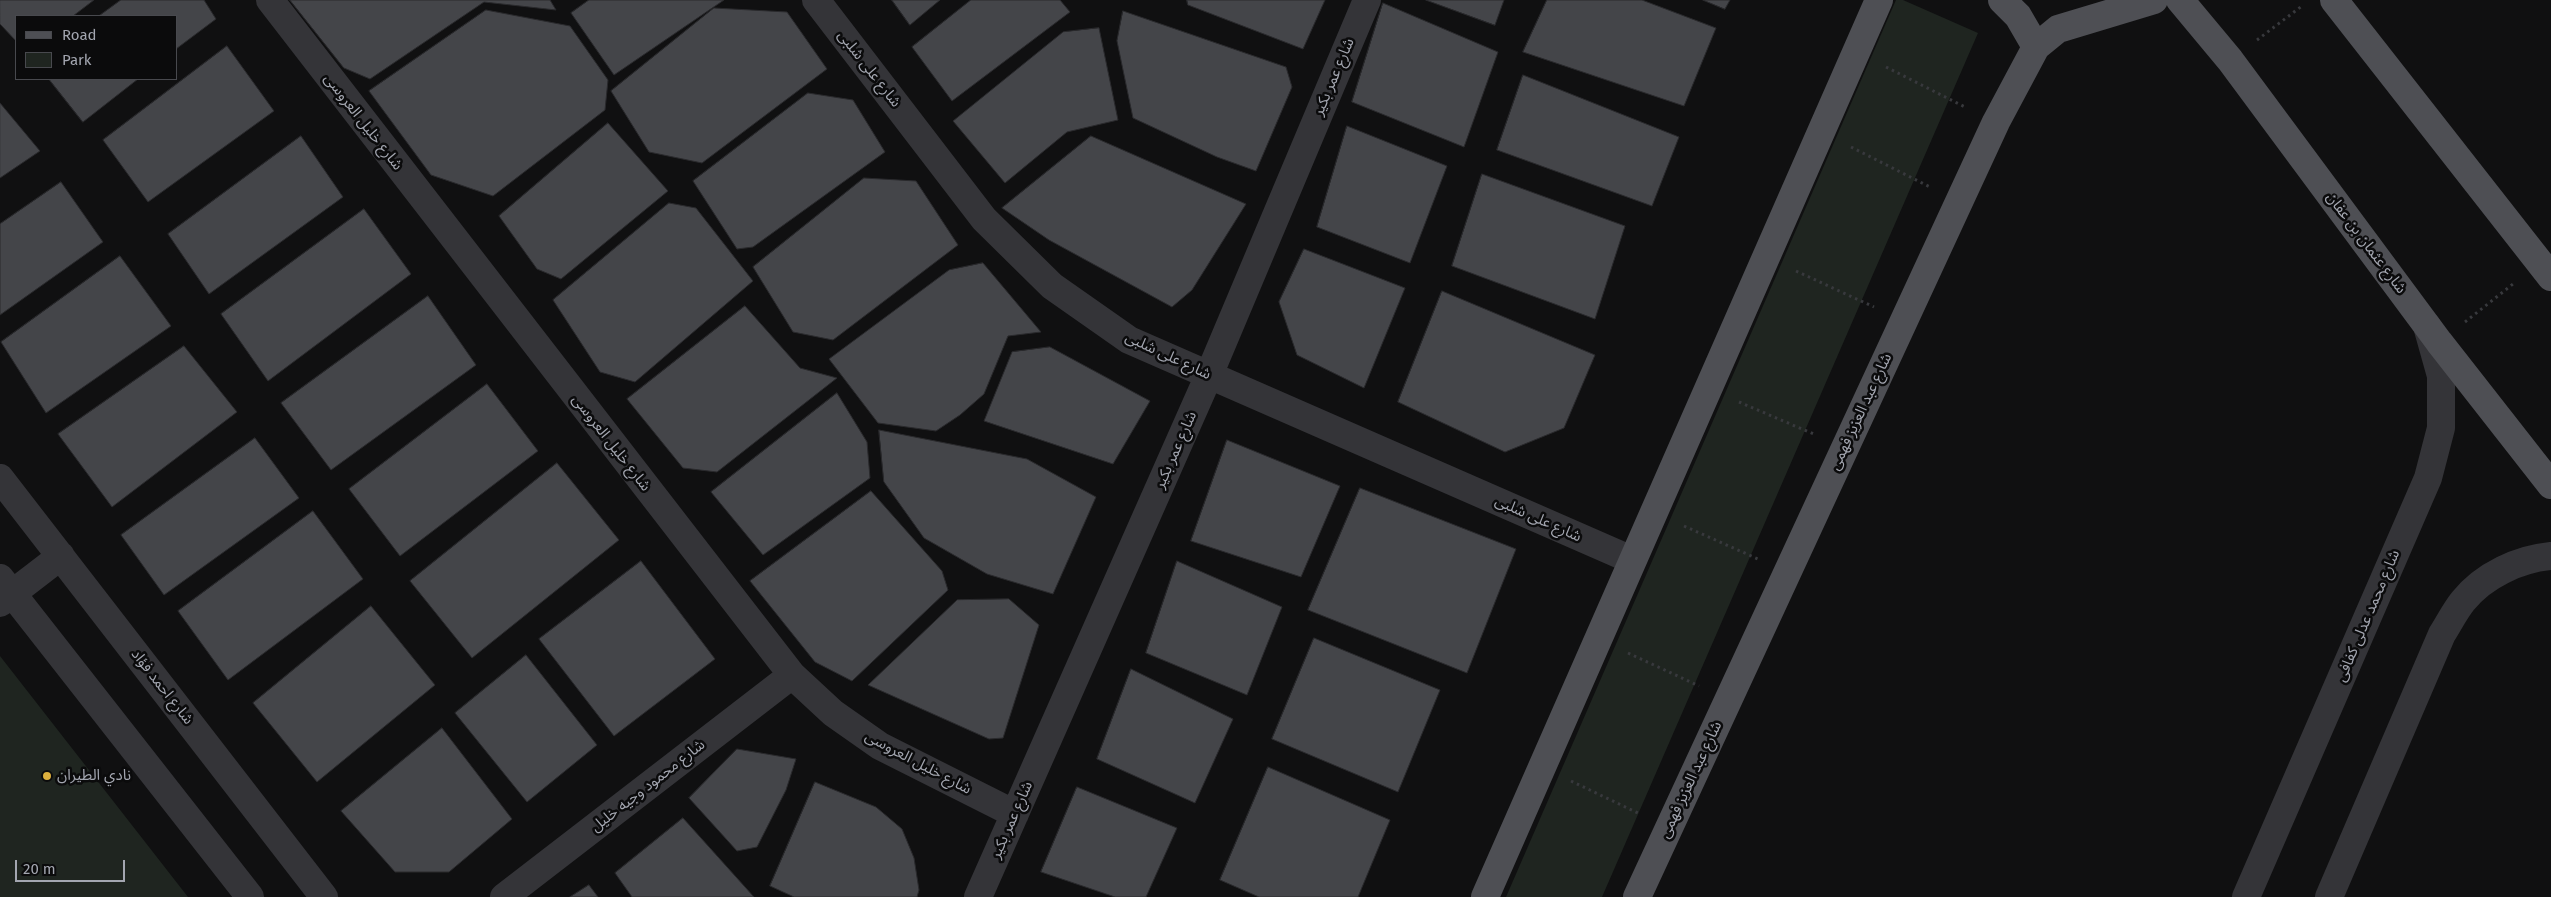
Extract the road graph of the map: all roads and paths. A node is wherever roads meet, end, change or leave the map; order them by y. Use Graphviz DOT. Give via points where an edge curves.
graph roads {
  1 [pos="270,0"];
  2 [pos="816,0"];
  3 [pos="1367,0"];
  4 [pos="1879,0"];
  5 [pos="2002,0"];
  6 [pos="2154,0"];
  7 [pos="2180,0"];
  8 [pos="2334,0"];
  9 [pos="2303,6"];
  10 [pos="2036,47"];
  11 [pos="1856,52"];
  12 [pos="2230,60"];
  13 [pos="1996,122"];
  14 [pos="1821,132"];
  15 [pos="1959,201"];
  16 [pos="1766,257"];
  17 [pos="2545,270"];
  18 [pos="1904,320"];
  19 [pos="2433,334"];
  20 [pos="1209,375"];
  21 [pos="1708,388"];
  22 [pos="1845,447"];
  23 [pos="0,478"];
  24 [pos="2551,485"];
  25 [pos="1653,512"];
  26 [pos="60,556"];
  27 [pos="2551,556"];
  28 [pos="1632,560"];
  29 [pos="1787,573"];
  30 [pos="4,591"];
  31 [pos="1598,639"];
  32 [pos="792,675"];
  33 [pos="1728,700"];
  34 [pos="1542,766"];
  35 [pos="1015,814"];
  36 [pos="1669,828"];
  37 [pos="250,897"];
  38 [pos="324,897"];
  39 [pos="504,897"];
  40 [pos="978,897"];
  41 [pos="1485,897"];
  42 [pos="1637,897"];
  43 [pos="2246,897"];
  44 [pos="2329,897"];
  1 -- 32 [label="street, شارع خليل العروسى"];
  2 -- 20 [label="street, شارع على شلبى" via="984,219 1052,286 1129,340"];
  3 -- 20 [label="street, شارع عمر بكير"];
  4 -- 11 [label="main road"];
  5 -- 10 [label="main road" via="2018,16"];
  6 -- 10 [label="main road, شارع عبد العزيز فهمى" via="2058,29"];
  7 -- 12 [label="main road, شارع عثمان بن عفان"];
  8 -- 17 [label="main road"];
  9 -- 12 [label="path"];
  10 -- 13 [label="main road, شارع عبد العزيز فهمى"];
  11 -- 13 [label="path"];
  11 -- 14 [label="main road"];
  12 -- 19 [label="main road, شارع عثمان بن عفان"];
  13 -- 15 [label="main road, شارع عبد العزيز فهمى"];
  14 -- 15 [label="path"];
  14 -- 16 [label="main road"];
  15 -- 18 [label="main road, شارع عبد العزيز فهمى"];
  16 -- 18 [label="path"];
  16 -- 21 [label="main road"];
  17 -- 19 [label="path"];
  18 -- 22 [label="main road, شارع عبد العزيز فهمى"];
  19 -- 24 [label="main road, شارع عثمان بن عفان"];
  19 -- 43 [label="street, شارع محمد عدلى كفافى" via="2441,376 2441,428 2428,478"];
  20 -- 28 [label="street, شارع على شلبى"];
  20 -- 35 [label="street, شارع عمر بكير"];
  21 -- 22 [label="path"];
  21 -- 25 [label="main road"];
  22 -- 29 [label="main road, شارع عبد العزيز فهمى"];
  23 -- 26 [label="street, شارع احمد فؤاد"];
  25 -- 28 [label="main road"];
  25 -- 29 [label="path"];
  26 -- 30 [label="street"];
  26 -- 38 [label="street, شارع احمد فؤاد"];
  27 -- 44 [label="street" via="2532,558 2494,574 2464,600 2442,634"];
  28 -- 31 [label="main road"];
  29 -- 33 [label="main road, شارع عبد العزيز فهمى"];
  30 -- 37 [label="street"];
  31 -- 33 [label="path"];
  31 -- 34 [label="main road"];
  32 -- 35 [label="street, شارع خليل العروسى" via="833,713 880,746"];
  32 -- 39 [label="street, شارع محمود وجيه خليل"];
  33 -- 36 [label="main road, شارع عبد العزيز فهمى"];
  34 -- 36 [label="path"];
  34 -- 41 [label="main road"];
  35 -- 40 [label="street, شارع عمر بكير"];
  36 -- 42 [label="main road, شارع عبد العزيز فهمى"];
}
